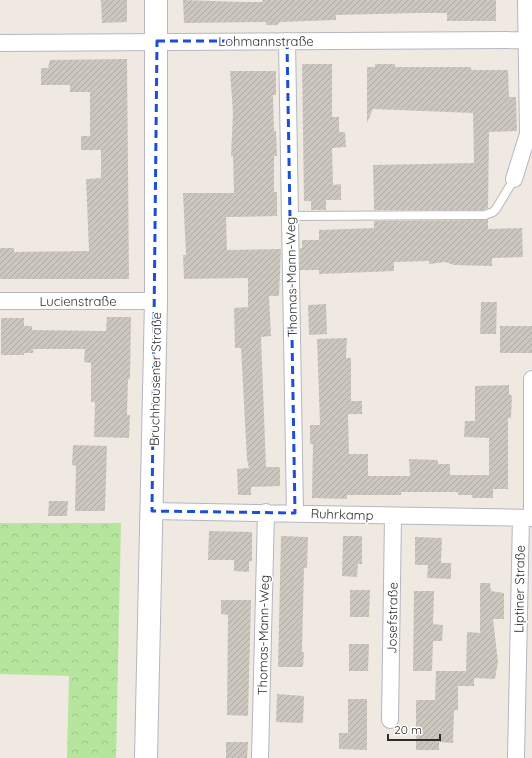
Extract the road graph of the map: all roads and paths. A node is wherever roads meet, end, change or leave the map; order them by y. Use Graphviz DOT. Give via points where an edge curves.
graph roads {
  1 [pos="156,0"];
  2 [pos="526,0"];
  3 [pos="529,40"];
  4 [pos="157,41"];
  5 [pos="287,41"];
  6 [pos="0,43"];
  7 [pos="514,179"];
  8 [pos="290,216"];
  9 [pos="0,301"];
  10 [pos="156,301"];
  11 [pos="532,378"];
  12 [pos="152,511"];
  13 [pos="266,512"];
  14 [pos="295,513"];
  15 [pos="393,516"];
  16 [pos="528,518"];
  17 [pos="525,661"];
  18 [pos="390,720"];
  19 [pos="146,758"];
  20 [pos="260,758"];
  21 [pos="516,758"];
  1 -- 4 [label="street, Bruchhausener Straße"];
  2 -- 3 [label="street"];
  3 -- 5 [label="street, Lohmannstraße"];
  3 -- 7 [label="street" via="528,134"];
  4 -- 5 [label="street, Lohmannstraße"];
  4 -- 6 [label="street, Lohmannstraße"];
  4 -- 10 [label="street, Bruchhausener Straße"];
  5 -- 8 [label="street, Thomas-Mann-Weg"];
  7 -- 8 [label="lane" via="496,209 485,215"];
  8 -- 14 [label="street, Thomas-Mann-Weg"];
  9 -- 10 [label="street, Lucienstraße"];
  10 -- 12 [label="street, Bruchhausener Straße"];
  11 -- 16 [label="street, Liptiner Straße"];
  12 -- 13 [label="street, Ruhrkamp"];
  12 -- 19 [label="street, Bruchhausener Straße"];
  13 -- 14 [label="street, Ruhrkamp"];
  13 -- 20 [label="street, Thomas-Mann-Weg"];
  14 -- 15 [label="street, Ruhrkamp"];
  15 -- 16 [label="street, Ruhrkamp"];
  15 -- 18 [label="street, Josefstraße"];
  16 -- 17 [label="street, Liptiner Straße"];
  17 -- 21 [label="street, Liptiner Straße"];
}
